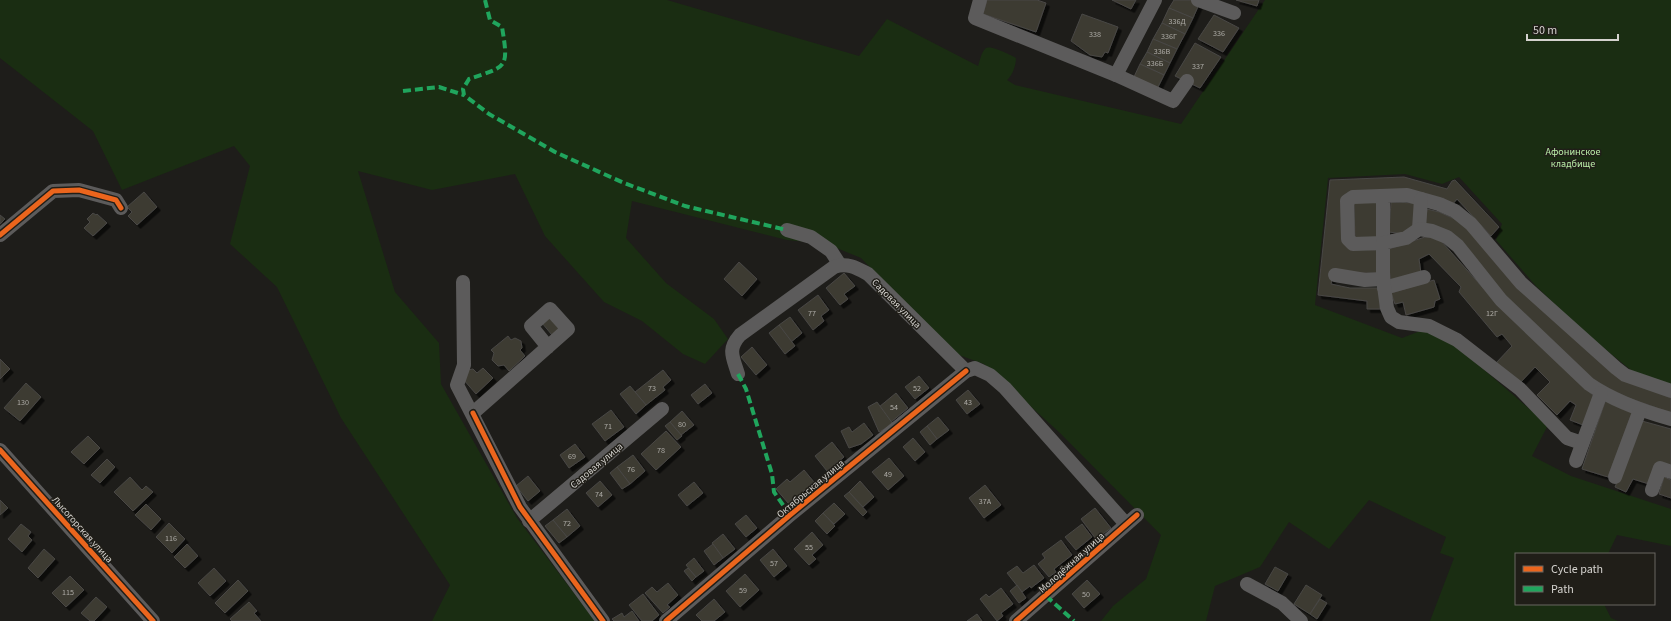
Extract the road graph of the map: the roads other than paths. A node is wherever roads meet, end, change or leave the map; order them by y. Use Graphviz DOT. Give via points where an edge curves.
graph roads {
  1 [pos="980,0"];
  2 [pos="1155,0"];
  3 [pos="1198,0"];
  4 [pos="1234,13"];
  5 [pos="1116,75"];
  6 [pos="1186,81"];
  7 [pos="1383,196"];
  8 [pos="1421,199"];
  9 [pos="121,208"];
  10 [pos="1419,229"];
  11 [pos="787,230"];
  12 [pos="0,234"];
  13 [pos="1383,243"];
  14 [pos="840,265"];
  15 [pos="1335,275"];
  16 [pos="1424,277"];
  17 [pos="463,282"];
  18 [pos="1384,283"];
  19 [pos="548,347"];
  20 [pos="966,371"];
  21 [pos="738,374"];
  22 [pos="1671,391"];
  23 [pos="1602,393"];
  24 [pos="662,409"];
  25 [pos="1640,410"];
  26 [pos="473,413"];
  27 [pos="1671,419"];
  28 [pos="1582,443"];
  29 [pos="0,450"];
  30 [pos="1576,461"];
  31 [pos="1671,472"];
  32 [pos="1615,477"];
  33 [pos="1652,490"];
  34 [pos="529,521"];
  35 [pos="1247,584"];
  36 [pos="153,621"];
  37 [pos="603,621"];
  38 [pos="666,621"];
  39 [pos="1016,621"];
  40 [pos="1301,621"];
  1 -- 5 [label="street" via="975,18"];
  2 -- 5 [label="street"];
  3 -- 4 [label="street"];
  5 -- 6 [label="street" via="1173,101"];
  7 -- 8 [label="street" via="1407,195"];
  7 -- 13 [label="street"];
  7 -- 13 [label="street" via="1353,197 1347,201 1348,239 1353,244"];
  8 -- 10 [label="street"];
  8 -- 22 [label="street" via="1455,211 1471,224 1521,283 1616,368 1631,377"];
  9 -- 12 [label="street" via="116,200 79,190 53,191"];
  10 -- 13 [label="street" via="1406,238"];
  10 -- 23 [label="street" via="1446,237 1458,246 1501,300 1589,384"];
  11 -- 14 [label="street" via="811,237 831,251"];
  13 -- 18 [label="street"];
  14 -- 20 [label="street, Садовая улица" via="854,266 868,274"];
  14 -- 21 [label="street" via="740,335 733,343 731,352"];
  15 -- 18 [label="street"];
  16 -- 18 [label="street"];
  17 -- 26 [label="street" via="464,365 457,385"];
  18 -- 28 [label="street" via="1387,308 1391,317 1399,322 1429,326 1457,340 1520,389 1567,438"];
  19 -- 26 [label="street"];
  20 -- 38 [label="street, Октябрьская улица"];
  20 -- 39 [label="street, Молодёжная улица" via="975,368 990,374 1131,520"];
  23 -- 25 [label="street"];
  23 -- 28 [label="street"];
  24 -- 34 [label="street, Садовая улица"];
  25 -- 27 [label="street"];
  25 -- 32 [label="street"];
  26 -- 34 [label="street"];
  28 -- 30 [label="street"];
  29 -- 36 [label="street, Лысогорская улица"];
  31 -- 33 [label="street" via="1660,468"];
  34 -- 37 [label="street"];
  35 -- 40 [label="street" via="1282,603"];
}
